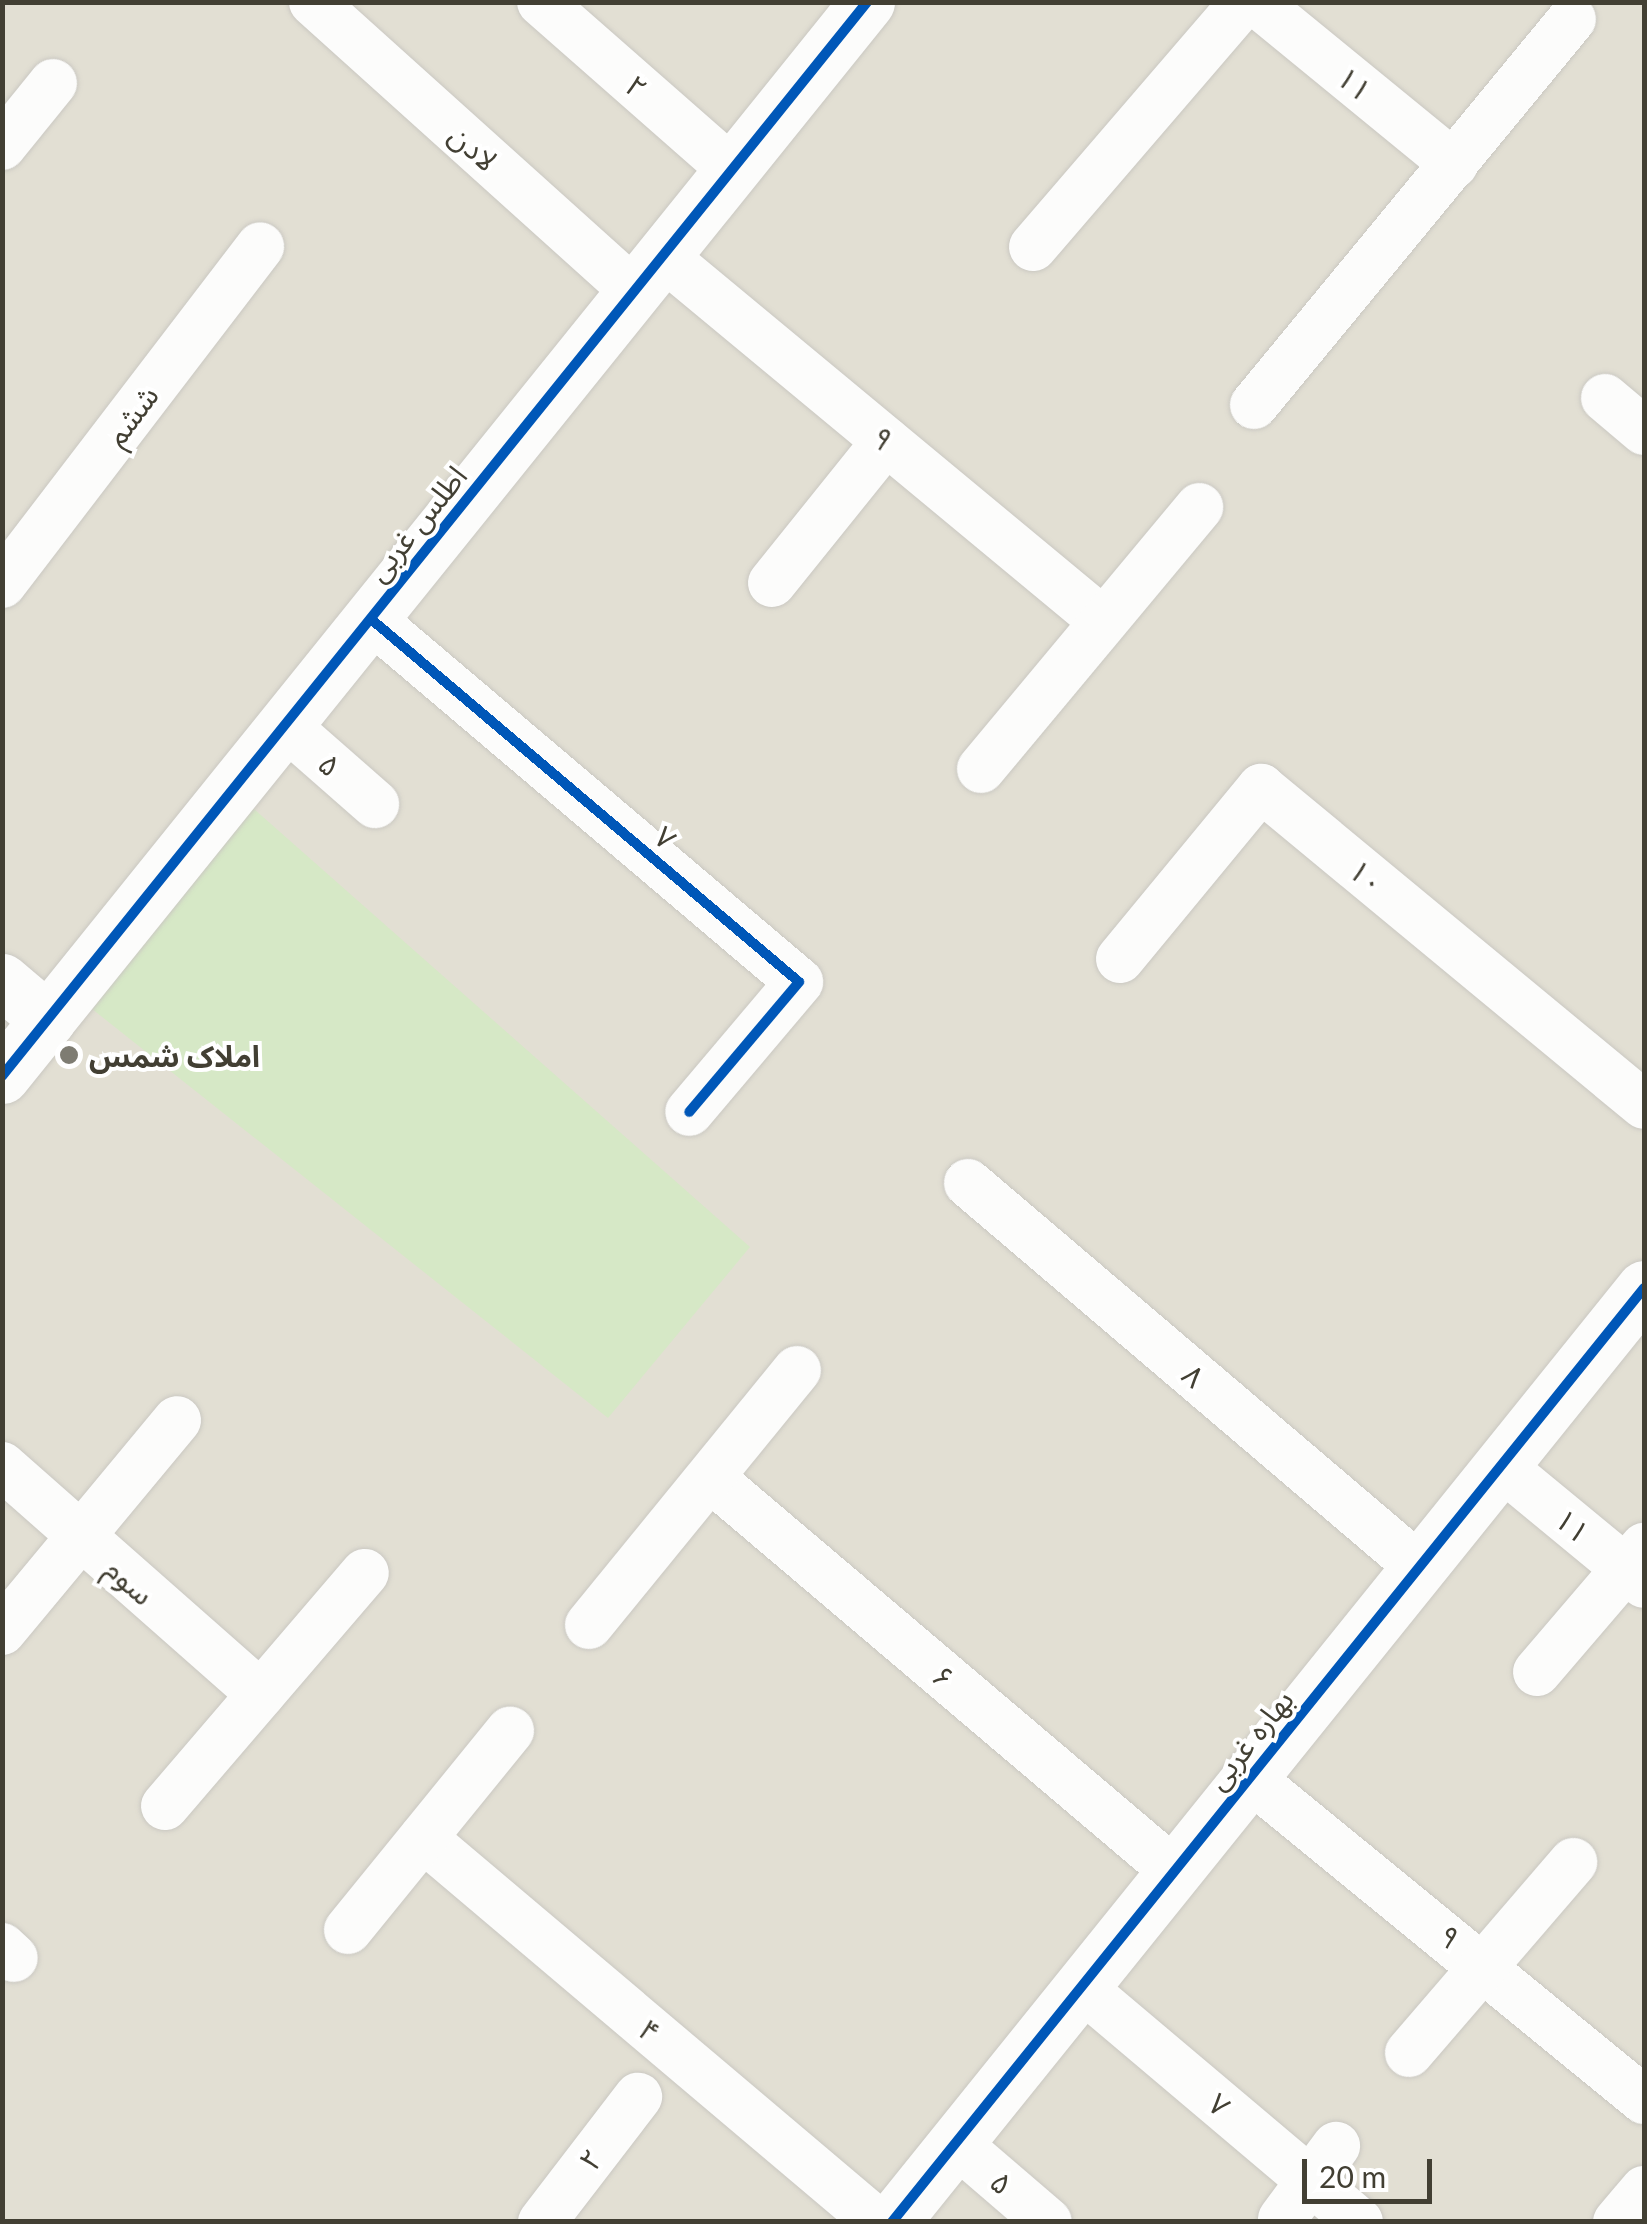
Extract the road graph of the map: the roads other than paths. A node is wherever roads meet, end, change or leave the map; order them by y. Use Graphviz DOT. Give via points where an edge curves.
graph roads {
  1 [pos="313,2"];
  2 [pos="542,2"];
  3 [pos="868,2"];
  4 [pos="1244,2"];
  5 [pos="1256,2"];
  6 [pos="1572,19"];
  7 [pos="53,83"];
  8 [pos="2,146"];
  9 [pos="1454,164"];
  10 [pos="732,170"];
  11 [pos="260,246"];
  12 [pos="1032,247"];
  13 [pos="649,274"];
  14 [pos="1605,398"];
  15 [pos="1254,405"];
  16 [pos="1644,431"];
  17 [pos="886,441"];
  18 [pos="1199,507"];
  19 [pos="772,583"];
  20 [pos="2,584"];
  21 [pos="371,619"];
  22 [pos="1103,621"];
  23 [pos="285,725"];
  24 [pos="981,769"];
  25 [pos="375,804"];
  26 [pos="1120,960"];
  27 [pos="2,981"];
  28 [pos="48,1020"];
  29 [pos="2,1076"];
  30 [pos="1644,1105"];
  31 [pos="689,1112"];
  32 [pos="968,1183"];
  33 [pos="1644,1288"];
  34 [pos="798,1370"];
  35 [pos="177,1420"];
  36 [pos="2,1466"];
  37 [pos="1501,1466"];
  38 [pos="714,1480"];
  39 [pos="81,1539"];
  40 [pos="1420,1567"];
  41 [pos="1638,1567"];
  42 [pos="365,1573"];
  43 [pos="589,1625"];
  44 [pos="2,1631"];
  45 [pos="1537,1672"];
  46 [pos="261,1694"];
  47 [pos="510,1730"];
  48 [pos="1250,1778"];
  49 [pos="165,1806"];
  50 [pos="423,1838"];
  51 [pos="1572,1862"];
  52 [pos="1174,1872"];
  53 [pos="348,1930"];
  54 [pos="1484,1964"];
  55 [pos="1080,1988"];
  56 [pos="1410,2053"];
  57 [pos="638,2097"];
  58 [pos="1644,2100"];
  59 [pos="956,2143"];
  60 [pos="1323,2163"];
  61 [pos="1644,2190"];
  62 [pos="1282,2219"];
  63 [pos="542,2222"];
  64 [pos="877,2222"];
  65 [pos="892,2222"];
  66 [pos="1048,2222"];
  67 [pos="1359,2222"];
  68 [pos="1616,2222"];
  1 -- 13 [label="street, لادن"];
  2 -- 10 [label="street, ۲"];
  3 -- 10 [label="street, اطلس غربی"];
  4 -- 12 [label="street"];
  5 -- 9 [label="street, ۱۱"];
  6 -- 9 [label="street"];
  7 -- 8 [label="street"];
  9 -- 15 [label="street"];
  10 -- 13 [label="street, اطلس غربی"];
  11 -- 20 [label="street, ششم"];
  13 -- 17 [label="street, ۹"];
  13 -- 21 [label="street, اطلس غربی"];
  14 -- 16 [label="street"];
  17 -- 19 [label="street"];
  17 -- 22 [label="street, ۹"];
  18 -- 22 [label="street"];
  21 -- 23 [label="street, اطلس غربی"];
  21 -- 31 [label="street, ۷" via="799,982"];
  22 -- 24 [label="street"];
  23 -- 25 [label="street, ۵"];
  23 -- 28 [label="street, اطلس غربی"];
  26 -- 30 [label="street, ۱۰" via="1261,788"];
  27 -- 28 [label="street"];
  28 -- 29 [label="street, اطلس غربی"];
  32 -- 40 [label="street, ۸"];
  33 -- 37 [label="street, بهاره غربی"];
  34 -- 38 [label="street"];
  35 -- 39 [label="street"];
  36 -- 39 [label="street, سوم"];
  37 -- 40 [label="street, بهاره غربی"];
  37 -- 41 [label="street, ۱۱"];
  38 -- 43 [label="street"];
  38 -- 52 [label="street, ۶"];
  39 -- 44 [label="street"];
  39 -- 46 [label="street, سوم"];
  40 -- 48 [label="street, بهاره غربی"];
  41 -- 45 [label="street"];
  42 -- 46 [label="street"];
  46 -- 49 [label="street"];
  47 -- 50 [label="street"];
  48 -- 52 [label="street, بهاره غربی"];
  48 -- 54 [label="street, ۹"];
  50 -- 53 [label="street"];
  50 -- 64 [label="street, ۴"];
  51 -- 54 [label="street"];
  52 -- 55 [label="street, بهاره غربی"];
  54 -- 56 [label="street"];
  54 -- 58 [label="street, ۹"];
  55 -- 59 [label="street, بهاره غربی"];
  55 -- 60 [label="street, ۷"];
  57 -- 63 [label="street, ۲"];
  59 -- 65 [label="street, بهاره غربی"];
  59 -- 66 [label="street, ۵"];
  60 -- 62 [label="street"];
  60 -- 67 [label="street, ۷"];
  61 -- 68 [label="street"];
}
